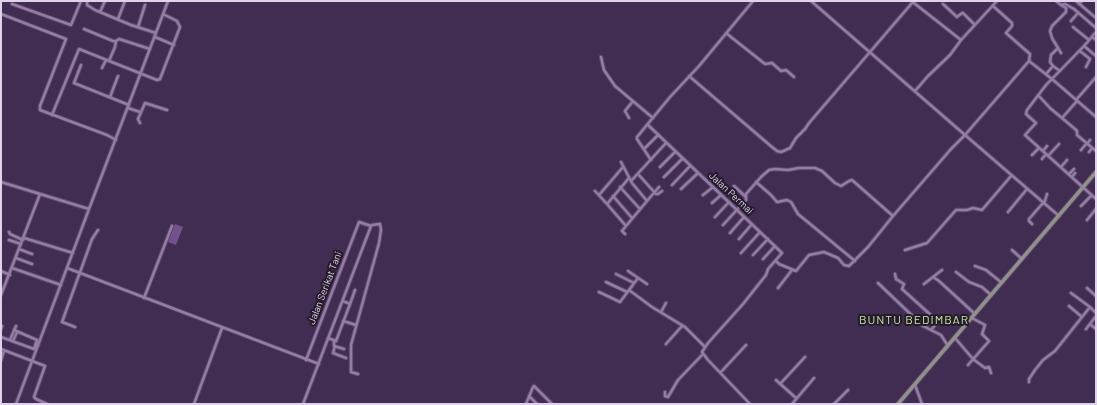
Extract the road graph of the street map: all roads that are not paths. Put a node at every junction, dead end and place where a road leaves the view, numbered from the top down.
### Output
1 (76, 1) edge
2 (87, 1) edge
3 (104, 1) edge
4 (125, 1) edge
5 (168, 1) edge
6 (753, 1) edge
7 (811, 1) edge
8 (997, 1) edge
9 (1056, 1) edge
10 (1076, 1) edge
11 (1082, 1) edge
12 (81, 2) edge
13 (12, 4) dead end
14 (146, 4) dead end
15 (943, 4) dead end
16 (1079, 4) junction
17 (1061, 5) junction
18 (993, 6) junction
19 (100, 12) junction
20 (1078, 13) junction
21 (1, 14) edge
22 (163, 14) junction
23 (1096, 18) edge
24 (118, 19) junction
25 (1071, 21) dead end
26 (975, 25) junction
27 (138, 27) junction
28 (1074, 27) dead end
29 (1096, 28) edge
30 (84, 29) dead end
31 (1096, 32) edge
32 (156, 33) junction
33 (726, 33) junction
34 (155, 37) junction
35 (1092, 37) junction
36 (961, 40) junction
37 (1089, 40) junction
38 (1096, 40) edge
39 (116, 41) junction
40 (174, 45) junction
41 (1084, 46) junction
42 (1058, 48) junction
43 (150, 49) junction
44 (1080, 51) junction
45 (870, 52) junction
46 (1061, 53) dead end
47 (1096, 56) edge
48 (601, 57) dead end
49 (108, 61) junction
50 (1029, 61) junction
51 (81, 65) dead end
52 (1053, 66) junction
53 (1086, 67) dead end
54 (102, 68) dead end
55 (1060, 71) junction
56 (141, 73) junction
57 (1046, 74) junction
58 (118, 76) dead end
59 (689, 76) junction
60 (794, 77) dead end
61 (1096, 77) edge
62 (1052, 79) junction
63 (915, 91) junction
64 (1038, 95) junction
65 (110, 97) junction
66 (1076, 100) junction
67 (633, 101) junction
68 (129, 105) junction
69 (128, 108) junction
70 (167, 110) dead end
71 (140, 112) junction
72 (52, 115) junction
73 (629, 118) dead end
74 (653, 118) junction
75 (1062, 118) junction
76 (1096, 118) edge
77 (140, 123) dead end
78 (648, 125) junction
79 (658, 135) junction
80 (965, 135) junction
81 (116, 140) junction
82 (1090, 140) dead end
83 (666, 143) junction
84 (1087, 143) junction
85 (1059, 144) dead end
86 (1048, 146) dead end
87 (1039, 148) junction
88 (1092, 148) junction
89 (644, 149) junction
90 (1081, 150) dead end
91 (1043, 151) junction
92 (1096, 151) edge
93 (675, 152) junction
94 (1089, 152) dead end
95 (1032, 155) dead end
96 (1047, 155) junction
97 (682, 159) junction
98 (1042, 159) dead end
99 (1068, 160) dead end
100 (649, 161) junction
101 (621, 162) dead end
102 (690, 166) junction
103 (623, 167) junction
104 (660, 167) dead end
105 (1061, 167) junction
106 (1074, 169) dead end
107 (698, 173) junction
108 (1075, 173) dead end
109 (638, 174) junction
110 (1096, 174) edge
111 (1011, 176) junction
112 (1071, 176) junction
113 (664, 177) dead end
114 (629, 178) junction
115 (1, 182) edge
116 (631, 182) junction
117 (756, 182) junction
118 (672, 184) dead end
119 (734, 186) dead end
120 (620, 187) junction
121 (659, 187) dead end
122 (713, 187) junction
123 (1083, 188) junction
124 (681, 189) dead end
125 (1027, 189) junction
126 (595, 191) dead end
127 (662, 191) dead end
128 (654, 193) junction
129 (40, 194) junction
130 (721, 194) junction
131 (1047, 194) dead end
132 (599, 195) junction
133 (703, 195) dead end
134 (1092, 195) junction
135 (613, 196) junction
136 (746, 197) junction
137 (1096, 199) edge
138 (647, 201) junction
139 (729, 202) junction
140 (712, 203) dead end
141 (1043, 203) junction
142 (606, 204) junction
143 (1081, 206) dead end
144 (89, 209) junction
145 (640, 209) junction
146 (737, 209) junction
147 (1096, 209) edge
148 (1008, 212) dead end
149 (893, 216) junction
150 (1059, 216) junction
151 (715, 217) dead end
152 (744, 217) junction
153 (632, 218) junction
154 (1087, 220) dead end
155 (752, 224) junction
156 (1032, 224) dead end
157 (723, 225) dead end
158 (172, 226) dead end
159 (371, 226) junction
160 (626, 226) junction
161 (98, 230) dead end
162 (9, 232) dead end
163 (760, 232) junction
164 (730, 233) dead end
165 (625, 234) dead end
166 (23, 239) junction
167 (739, 239) dead end
168 (768, 239) junction
169 (10, 240) dead end
170 (21, 244) junction
171 (775, 246) junction
172 (19, 249) junction
173 (905, 250) dead end
174 (1012, 250) dead end
175 (73, 253) junction
176 (741, 253) dead end
177 (32, 254) dead end
178 (752, 255) dead end
179 (16, 258) junction
180 (764, 259) dead end
181 (1022, 259) junction
182 (776, 261) junction
183 (855, 261) junction
184 (32, 264) dead end
185 (975, 266) dead end
186 (12, 268) junction
187 (67, 268) junction
188 (792, 270) junction
189 (942, 270) dead end
190 (1, 271) edge
191 (628, 271) dead end
192 (956, 272) dead end
193 (79, 273) junction
194 (616, 274) dead end
195 (895, 274) dead end
196 (10, 275) junction
197 (933, 277) junction
198 (638, 278) junction
199 (606, 282) dead end
200 (634, 283) junction
201 (878, 283) dead end
202 (1002, 283) junction
203 (647, 284) dead end
204 (924, 284) dead end
205 (61, 286) junction
206 (778, 288) dead end
207 (1087, 288) dead end
208 (355, 290) dead end
209 (628, 291) junction
210 (599, 292) dead end
211 (1071, 293) dead end
212 (1, 295) edge
213 (991, 295) junction
214 (1096, 296) edge
215 (144, 298) junction
216 (343, 301) junction
217 (666, 303) dead end
218 (350, 304) junction
219 (1070, 306) dead end
220 (1090, 308) junction
221 (661, 312) junction
222 (1096, 313) edge
223 (974, 316) junction
224 (1096, 316) edge
225 (1082, 317) junction
226 (343, 321) junction
227 (936, 324) dead end
228 (1090, 324) junction
229 (356, 325) junction
230 (16, 326) dead end
231 (682, 326) junction
232 (75, 327) dead end
233 (925, 327) junction
234 (222, 328) junction
235 (1086, 329) dead end
236 (1096, 329) edge
237 (931, 330) junction
238 (15, 331) junction
239 (1, 337) edge
240 (328, 338) junction
241 (955, 338) junction
242 (10, 340) junction
243 (13, 341) junction
244 (334, 341) junction
245 (666, 344) dead end
246 (746, 345) dead end
247 (335, 346) junction
248 (705, 347) junction
249 (948, 347) junction
250 (344, 349) dead end
251 (2, 350) edge
252 (703, 354) junction
253 (805, 357) dead end
254 (346, 358) dead end
255 (1, 360) edge
256 (306, 360) junction
257 (973, 360) junction
258 (32, 362) junction
259 (317, 364) junction
260 (968, 365) dead end
261 (721, 372) junction
262 (991, 373) dead end
263 (358, 374) dead end
264 (1026, 376) dead end
265 (1030, 376) junction
266 (814, 378) dead end
267 (776, 380) dead end
268 (1029, 382) dead end
269 (780, 384) junction
270 (914, 386) junction
271 (848, 390) dead end
272 (665, 392) dead end
273 (529, 396) junction
274 (796, 398) junction
275 (794, 403) edge
276 (16, 404) edge
277 (47, 404) edge
278 (194, 404) edge
279 (303, 404) edge
280 (526, 404) edge
281 (537, 404) edge
282 (552, 404) edge
283 (750, 404) edge
284 (834, 404) edge
285 (898, 404) edge
286 (922, 404) edge

1 - 12 street
2 - 19 street
3 - 19 street
4 - 24 street
5 - 22 street
6 - 33 street
7 - 45 street
8 - 18 street
9 - 17 street
10 - 16 street
11 - 16 street
12 - 13 street
14 - 27 street
15 - 26 street
16 - 23 street
17 - 20 street
17 - 42 street
18 - 26 street
18 - 50 street
19 - 24 street
20 - 25 street
20 - 29 street
21 - 72 street
22 - 32 street
22 - 40 street
24 - 27 street
26 - 36 street
27 - 32 street
28 - 37 street
30 - 39 street
31 - 35 street
32 - 34 street
33 - 59 street
33 - 60 street
34 - 40 street
34 - 43 street
35 - 37 street
35 - 38 street
36 - 45 street
36 - 63 street
37 - 41 street
39 - 43 street
39 - 49 street
40 - 56 street
41 - 44 street
41 - 47 street
42 - 46 street
42 - 52 street
43 - 56 street
44 - 53 street
44 - 55 street
45 - 59 street
45 - 63 street
48 - 67 street
49 - 54 street
49 - 56 street
49 - 72 street
50 - 57 street
50 - 80 street
51 - 65 street
52 - 55 street
52 - 57 street
55 - 62 street
56 - 68 street
57 - 62 street
58 - 65 street
59 - 74 street
61 - 66 street
62 - 64 street
62 - 66 street
63 - 80 street
64 - 75 street
64 - 87 street
65 - 68 street
66 - 75 street
66 - 76 street
67 - 73 street
67 - 74 street
68 - 69 street
69 - 71 street
69 - 81 street
70 - 71 street
71 - 77 street
72 - 81 street
74 - 78 street
75 - 84 street
78 - 79 street, Jalan Permai
78 - 89 street
79 - 83 street, Jalan Permai
79 - 89 street
80 - 111 street
80 - 149 street
81 - 144 street
82 - 84 street
83 - 93 street, Jalan Permai
83 - 100 street
84 - 88 street
84 - 90 street
85 - 96 street
86 - 91 street
87 - 91 street
87 - 95 street
88 - 92 street
88 - 94 street
89 - 100 street
91 - 96 street
93 - 97 street, Jalan Permai
93 - 104 street
96 - 98 street
96 - 105 street
97 - 102 street, Jalan Permai
97 - 113 street
99 - 105 street
100 - 109 street
101 - 103 street
102 - 107 street, Jalan Permai
102 - 118 street
103 - 114 street
103 - 132 street
105 - 112 street
106 - 112 street
107 - 122 street, Jalan Permai
107 - 124 street
108 - 112 street
109 - 116 street
109 - 128 street
110 - 123 street
111 - 125 street
111 - 173 street
112 - 123 street
114 - 116 street
114 - 120 street
115 - 129 street
116 - 138 street
117 - 136 street
117 - 149 street
117 - 183 street
119 - 136 street
120 - 135 street
120 - 145 street
121 - 128 street
122 - 130 street, Jalan Permai
122 - 133 street
123 - 134 street
123 - 150 street
125 - 141 street
125 - 148 street
126 - 132 street
127 - 128 street
128 - 138 street
129 - 144 street
129 - 166 street
130 - 139 street, Jalan Permai
130 - 140 street
131 - 141 street
132 - 142 street
134 - 137 street
134 - 143 street
135 - 142 street
135 - 153 street
136 - 146 street
138 - 145 street
139 - 146 street, Jalan Permai
139 - 151 street
141 - 150 street
141 - 156 street
142 - 160 street
144 - 175 street
145 - 153 street
146 - 152 street, Jalan Permai
146 - 157 street
147 - 154 street
149 - 183 street
150 - 181 street
152 - 155 street, Jalan Permai
152 - 164 street
153 - 160 street
155 - 163 street, Jalan Permai
155 - 167 street
158 - 215 street
159 - 216 street
159 - 229 street
159 - 256 street, Jalan Serikat Tani
160 - 165 street
161 - 193 street
162 - 166 street
163 - 168 street, Jalan Permai
163 - 176 street
166 - 170 street
166 - 175 street
168 - 171 street, Jalan Permai
168 - 178 street
169 - 170 street
170 - 172 street
171 - 180 street
171 - 182 street
172 - 177 street
172 - 179 street
174 - 181 street
175 - 187 street
179 - 184 street
179 - 186 street
181 - 202 street
182 - 188 street
182 - 248 street
183 - 188 street
185 - 202 street
186 - 196 street
186 - 205 street
187 - 193 street
187 - 205 street
188 - 206 street
189 - 197 street
190 - 196 street
191 - 198 street
192 - 213 street
193 - 215 street
193 - 232 street
194 - 200 street
195 - 233 street
196 - 212 street
197 - 204 street
197 - 223 street
198 - 200 street
198 - 203 street
199 - 209 street
200 - 209 street
201 - 233 street
202 - 213 street
205 - 258 street
207 - 214 street
208 - 218 street
209 - 210 street
209 - 221 street
211 - 220 street
213 - 223 street
215 - 234 street
216 - 218 street
216 - 240 street
217 - 221 street
218 - 226 street
219 - 225 street
220 - 222 street
220 - 225 street
221 - 231 street
223 - 241 street
223 - 257 street
224 - 228 street
225 - 265 street
226 - 229 street
226 - 244 street
227 - 237 street
228 - 235 street
228 - 236 street
229 - 263 street
230 - 238 street
231 - 245 street
231 - 248 street
233 - 237 street
234 - 256 street
234 - 278 street
237 - 249 street
238 - 242 street
238 - 243 street
238 - 243 street
239 - 242 street
240 - 244 street
240 - 259 street
241 - 249 street
241 - 257 street
242 - 243 street
244 - 247 street
246 - 261 street
247 - 250 street
247 - 254 street
248 - 252 street
249 - 270 street
251 - 255 street
251 - 258 street
252 - 261 street
252 - 272 street
253 - 269 street
256 - 259 street
257 - 260 street
257 - 262 street
258 - 276 street
258 - 277 street
259 - 279 street
261 - 283 street
264 - 265 street
265 - 268 street
266 - 274 street
267 - 269 street
269 - 274 street
270 - 285 street
270 - 286 street
271 - 284 street
273 - 280 street
273 - 281 street
273 - 282 street
274 - 275 street

